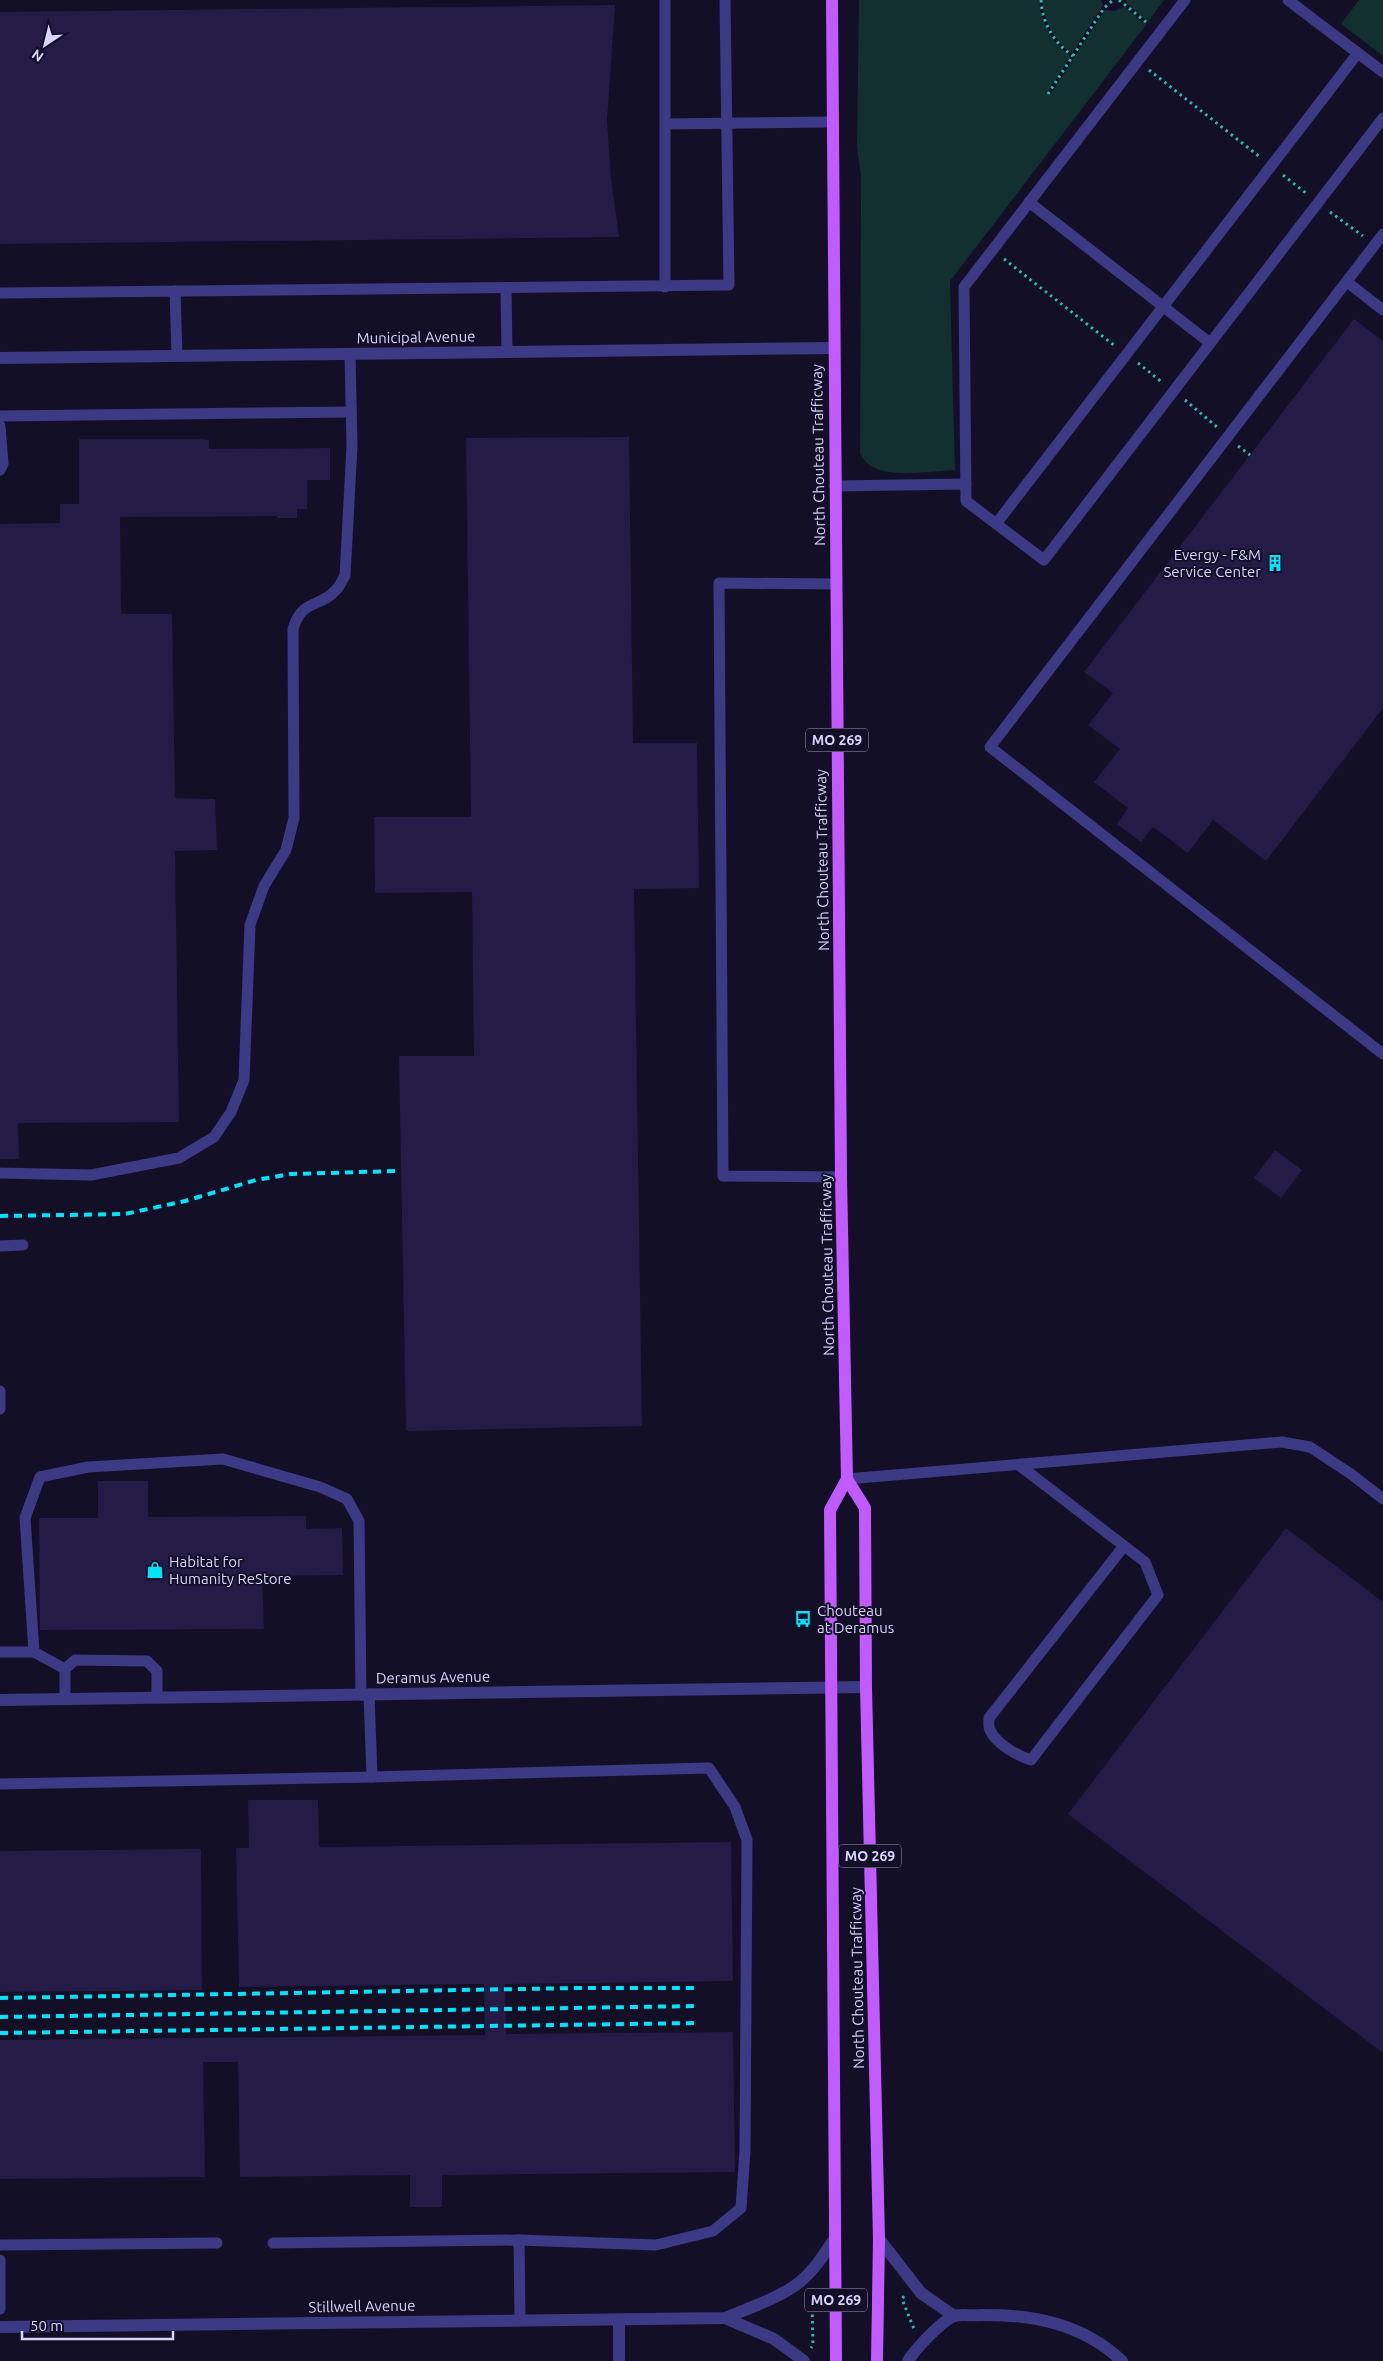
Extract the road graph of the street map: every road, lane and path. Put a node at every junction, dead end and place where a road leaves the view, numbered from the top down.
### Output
1 (665, 0) edge
2 (725, 0) edge
3 (832, 0) edge
4 (1041, 0) edge
5 (1113, 0) edge
6 (1119, 0) edge
7 (1185, 0) edge
8 (1288, 0) edge
9 (1147, 23) dead end
10 (1358, 53) junction
11 (1073, 56) junction
12 (1383, 72) edge
13 (1048, 94) dead end
14 (1383, 118) edge
15 (832, 122) junction
16 (728, 123) junction
17 (666, 124) junction
18 (1029, 202) junction
19 (1383, 234) edge
20 (1346, 282) junction
21 (665, 287) junction
22 (506, 288) junction
23 (175, 291) junction
24 (0, 293) edge
25 (1163, 306) junction
26 (1383, 310) edge
27 (1210, 343) junction
28 (833, 348) junction
29 (507, 352) junction
30 (350, 354) junction
31 (177, 356) junction
32 (0, 358) edge
33 (351, 412) junction
34 (0, 416) edge
35 (0, 426) edge
36 (0, 470) edge
37 (966, 484) junction
38 (835, 486) junction
39 (996, 524) junction
40 (836, 584) junction
41 (1383, 1054) edge
42 (0, 1173) edge
43 (841, 1177) junction
44 (23, 1245) dead end
45 (0, 1246) edge
46 (0, 1391) edge
47 (0, 1409) edge
48 (1019, 1466) junction
49 (847, 1479) junction
50 (1383, 1499) edge
51 (1124, 1546) junction
52 (0, 1652) edge
53 (34, 1652) junction
54 (65, 1669) junction
55 (832, 1688) junction
56 (866, 1688) junction
57 (365, 1695) junction
58 (157, 1698) junction
59 (65, 1699) junction
60 (0, 1700) edge
61 (372, 1777) junction
62 (0, 1784) edge
63 (835, 2238) junction
64 (879, 2238) junction
65 (519, 2240) junction
66 (217, 2243) dead end
67 (273, 2243) dead end
68 (0, 2246) edge
69 (0, 2260) edge
70 (801, 2281) junction
71 (913, 2284) junction
72 (0, 2309) edge
73 (954, 2316) junction
74 (725, 2318) junction
75 (520, 2320) junction
76 (619, 2320) junction
77 (0, 2327) edge
78 (920, 2345) junction
79 (803, 2360) edge
80 (620, 2361) edge
81 (836, 2361) edge
82 (878, 2361) edge
83 (908, 2361) edge
84 (1122, 2361) edge

1 - 17 lane
2 - 16 lane
3 - 15 main road, North Chouteau Trafficway / MO 269
4 - 11 path
5 - 11 path
6 - 9 path
7 - 18 lane
8 - 10 lane
10 - 12 lane
10 - 25 lane
11 - 13 path
14 - 27 lane
15 - 16 lane
15 - 28 main road, North Chouteau Trafficway / MO 269
16 - 17 lane
16 - 21 lane
17 - 21 lane
18 - 25 lane
18 - 37 lane
19 - 20 lane
20 - 26 lane
20 - 41 lane
21 - 22 lane
22 - 23 lane
22 - 29 lane
23 - 24 lane
23 - 31 lane
25 - 27 lane
25 - 39 lane
27 - 39 lane
28 - 29 street, Municipal Avenue
28 - 38 main road, North Chouteau Trafficway / MO 269
29 - 30 street, Municipal Avenue
30 - 31 street, Municipal Avenue
30 - 33 lane
31 - 32 street, Municipal Avenue
33 - 34 lane
33 - 42 lane
35 - 36 lane
37 - 38 lane
37 - 39 lane
38 - 40 main road, North Chouteau Trafficway / MO 269
40 - 43 main road, North Chouteau Trafficway / MO 269
40 - 43 lane
43 - 49 main road, North Chouteau Trafficway / MO 269
44 - 45 lane
46 - 47 lane
48 - 49 lane
48 - 50 lane
48 - 51 lane
49 - 55 main road, North Chouteau Trafficway / MO 269
49 - 56 main road, North Chouteau Trafficway / MO 269
51 - 51 lane
52 - 53 lane
53 - 54 lane
53 - 57 lane
54 - 58 lane
54 - 59 lane
55 - 56 street, Deramus Avenue
55 - 57 street, Deramus Avenue
55 - 63 main road, North Chouteau Trafficway / MO 269
56 - 64 main road, North Chouteau Trafficway / MO 269
57 - 58 street, Deramus Avenue
57 - 61 lane
58 - 59 street, Deramus Avenue
59 - 60 street, Deramus Avenue
61 - 62 lane
61 - 65 lane
63 - 70 street, Stillwell Avenue
63 - 81 main road, North Chouteau Trafficway / MO 269
64 - 71 street
64 - 82 main road, North Chouteau Trafficway / MO 269
65 - 67 lane
65 - 75 lane
66 - 68 lane
69 - 72 lane
70 - 74 street, Stillwell Avenue
70 - 79 path
71 - 73 street
71 - 78 path
73 - 78 street
73 - 84 street
74 - 76 street, Stillwell Avenue
74 - 79 street, Stillwell Avenue
75 - 76 street, Stillwell Avenue
75 - 77 street, Stillwell Avenue
76 - 80 street
78 - 83 street

